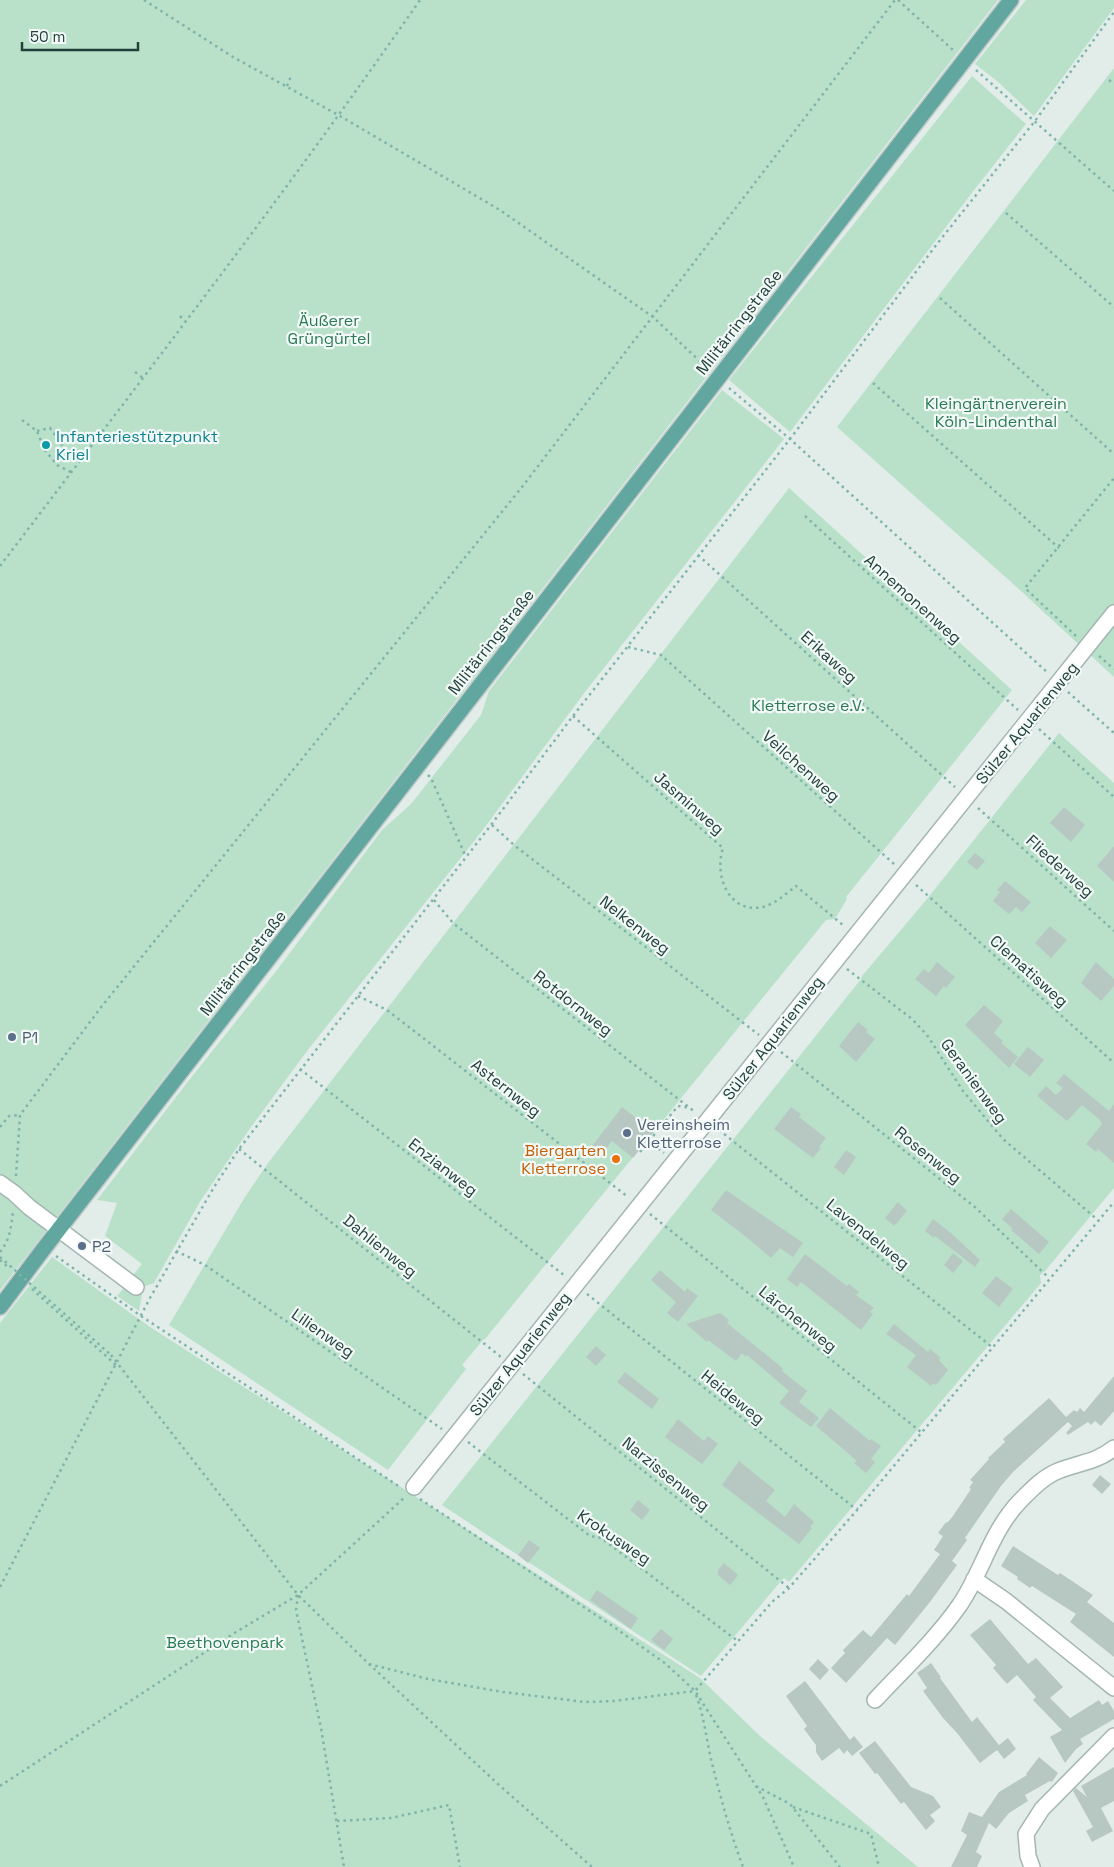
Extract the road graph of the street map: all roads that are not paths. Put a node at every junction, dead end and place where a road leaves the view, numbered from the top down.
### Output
1 (1011, 0) edge
2 (1114, 613) edge
3 (0, 1183) edge
4 (60, 1228) junction
5 (136, 1287) dead end
6 (0, 1307) edge
7 (1114, 1448) edge
8 (412, 1490) road end
9 (974, 1579) junction
10 (1114, 1688) edge
11 (875, 1700) dead end
12 (1114, 1736) edge
13 (1032, 1867) edge

1 - 4 main road, Militärringstraße
2 - 8 street, Sülzer Aquarienweg
3 - 4 street
4 - 5 street
4 - 6 main road, Militärringstraße
7 - 9 street
9 - 10 street
9 - 11 street
12 - 13 street

